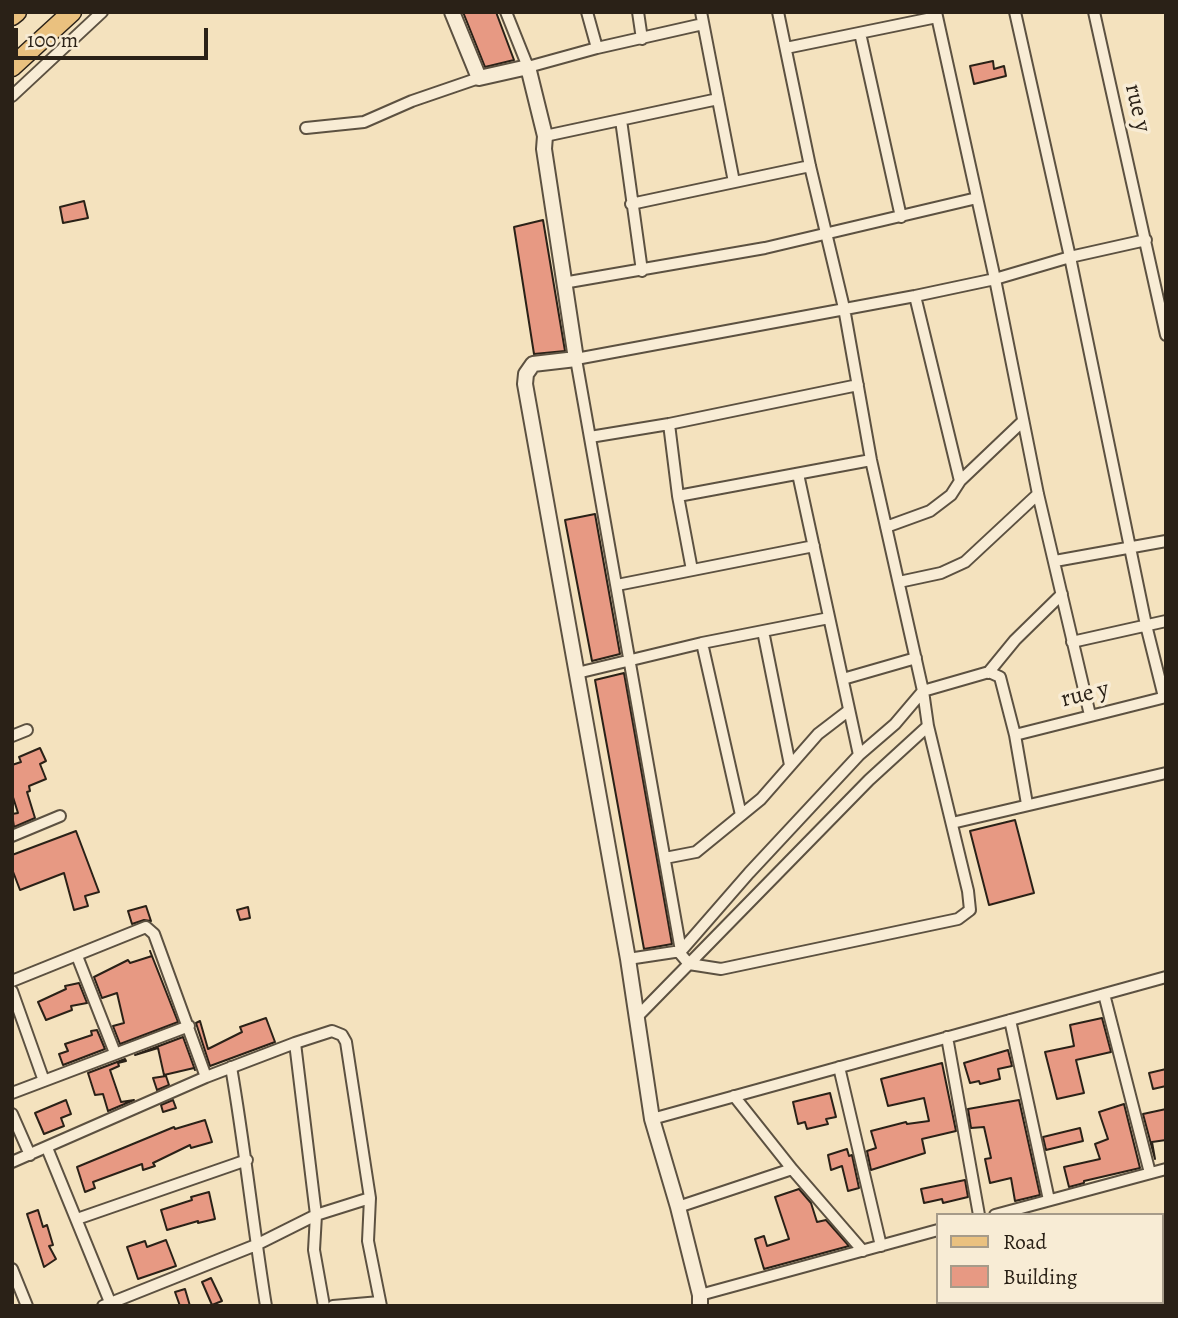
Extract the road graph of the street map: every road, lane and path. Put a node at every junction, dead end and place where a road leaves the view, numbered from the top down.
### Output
1 (17, 12) edge
2 (452, 12) edge
3 (506, 12) edge
4 (587, 12) edge
5 (638, 12) edge
6 (778, 12) edge
7 (1015, 12) edge
8 (1094, 12) edge
9 (100, 13) edge
10 (71, 14) edge
11 (937, 14) edge
12 (12, 16) edge
13 (702, 18) edge
14 (90, 24) junction
15 (860, 33) junction
16 (642, 39) junction
17 (597, 48) junction
18 (786, 48) junction
19 (12, 67) edge
20 (528, 67) junction
21 (479, 78) junction
22 (12, 96) edge
23 (718, 99) junction
24 (621, 120) junction
25 (306, 128) dead end
26 (545, 136) junction
27 (810, 166) junction
28 (734, 182) junction
29 (977, 198) junction
30 (631, 204) junction
31 (901, 217) junction
32 (825, 233) junction
33 (1146, 240) junction
34 (1070, 257) junction
35 (642, 271) junction
36 (995, 279) junction
37 (563, 283) junction
38 (915, 296) junction
39 (844, 308) junction
40 (1166, 335) edge
41 (576, 359) junction
42 (858, 386) junction
43 (1022, 422) junction
44 (669, 424) junction
45 (590, 437) junction
46 (871, 460) junction
47 (798, 474) junction
48 (960, 481) junction
49 (1038, 495) junction
50 (678, 496) junction
51 (886, 527) junction
52 (1166, 541) edge
53 (814, 546) junction
54 (1130, 547) junction
55 (1055, 561) junction
56 (692, 570) junction
57 (899, 582) junction
58 (617, 585) junction
59 (1062, 594) junction
60 (829, 618) junction
61 (1166, 621) edge
62 (1146, 625) junction
63 (763, 631) junction
64 (1072, 642) junction
65 (702, 643) junction
66 (916, 658) junction
67 (629, 660) junction
68 (577, 673) junction
69 (988, 673) junction
70 (842, 679) junction
71 (923, 691) junction
72 (1165, 697) edge
73 (848, 710) junction
74 (1090, 715) junction
75 (928, 726) junction
76 (27, 730) dead end
77 (1015, 735) junction
78 (12, 736) edge
79 (859, 755) junction
80 (790, 765) junction
81 (1166, 773) edge
82 (1027, 804) junction
83 (741, 815) junction
84 (60, 816) dead end
85 (952, 823) junction
86 (12, 836) edge
87 (665, 858) junction
88 (679, 951) junction
89 (77, 956) junction
90 (628, 959) junction
91 (688, 964) junction
92 (1166, 977) edge
93 (12, 981) edge
94 (12, 991) edge
95 (1104, 994) junction
96 (637, 1017) junction
97 (1010, 1020) junction
98 (189, 1026) junction
99 (947, 1037) junction
100 (295, 1043) junction
101 (115, 1053) junction
102 (839, 1067) junction
103 (231, 1068) junction
104 (206, 1077) junction
105 (44, 1081) junction
106 (12, 1093) edge
107 (734, 1096) junction
108 (12, 1114) edge
109 (652, 1119) junction
110 (47, 1148) junction
111 (30, 1155) junction
112 (247, 1160) junction
113 (12, 1162) edge
114 (792, 1169) junction
115 (1166, 1169) edge
116 (1150, 1173) junction
117 (370, 1198) junction
118 (1049, 1200) junction
119 (678, 1207) junction
120 (979, 1213) edge
121 (1002, 1213) edge
122 (316, 1215) junction
123 (77, 1219) junction
124 (936, 1231) edge
125 (256, 1245) junction
126 (881, 1246) junction
127 (863, 1251) junction
128 (12, 1269) edge
129 (700, 1300) edge
130 (107, 1304) edge
131 (381, 1304) edge
132 (27, 1306) edge
133 (266, 1306) edge
134 (324, 1306) edge
135 (332, 1306) edge

1 - 12 main road
2 - 21 street
3 - 20 street
4 - 17 street
5 - 16 street
6 - 18 street
7 - 34 street
8 - 33 street, rue y
9 - 14 street
10 - 14 street
10 - 19 main road
11 - 15 street
11 - 29 street
13 - 16 street
13 - 23 street
14 - 22 street
15 - 18 street
15 - 31 street
16 - 17 street
17 - 20 street
18 - 27 street
20 - 21 street
20 - 26 street
21 - 25 street
23 - 24 street
23 - 28 street
24 - 26 street
24 - 30 street
26 - 37 street
27 - 28 street
27 - 32 street
28 - 30 street
29 - 31 street
29 - 36 street
30 - 35 street
31 - 32 street
32 - 35 street
32 - 39 street
33 - 34 street
33 - 40 street, rue y
34 - 36 street
34 - 54 street
35 - 37 street
36 - 38 street
36 - 43 street
37 - 41 street
38 - 39 street
38 - 48 street
39 - 41 street
39 - 42 street
41 - 45 street
41 - 68 street
42 - 44 street
42 - 46 street
43 - 48 street
43 - 49 street
44 - 45 street
44 - 50 street
45 - 58 street
46 - 47 street
46 - 51 street
47 - 50 street
47 - 53 street
48 - 51 street
49 - 55 street
49 - 57 street
50 - 56 street
51 - 57 street
52 - 54 street
53 - 56 street
53 - 60 street
54 - 55 street
54 - 62 street
55 - 59 street
56 - 58 street
57 - 66 street
58 - 67 street
59 - 64 street
59 - 69 street
60 - 63 street
60 - 70 street
61 - 62 street
62 - 64 street
62 - 72 street
63 - 65 street
63 - 80 street
64 - 74 street
65 - 67 street
65 - 83 street
66 - 70 street
66 - 71 street
67 - 68 street
67 - 87 street
68 - 90 street
69 - 71 street
69 - 77 street
70 - 73 street
71 - 75 street
71 - 79 street
72 - 74 street, rue y
73 - 79 street
73 - 80 street
74 - 77 street, rue y
75 - 85 street
75 - 91 street
76 - 78 street
77 - 82 street
79 - 88 street
80 - 83 street
81 - 82 street
82 - 85 street
83 - 87 street
84 - 86 street
85 - 91 street
87 - 88 street
88 - 90 street
88 - 91 street
89 - 93 street
89 - 98 street
89 - 101 street
90 - 96 street
91 - 96 street
92 - 95 street
94 - 105 street
95 - 97 street
95 - 116 street
96 - 109 street
97 - 99 street
97 - 118 street
98 - 101 street
98 - 104 street
99 - 102 street
99 - 120 street
100 - 103 street
100 - 117 street
100 - 122 street
101 - 105 street
102 - 107 street
102 - 126 street
103 - 104 street
103 - 112 street
104 - 110 street
105 - 106 street
107 - 109 street
107 - 114 street
108 - 111 street
109 - 119 street
110 - 111 street
110 - 123 street
111 - 113 street
112 - 123 street
112 - 125 street
114 - 119 street
114 - 127 street
115 - 116 street
116 - 118 street
117 - 122 street
117 - 131 street
118 - 121 street
119 - 129 street
122 - 125 street
122 - 134 street
123 - 130 street
124 - 126 street
125 - 130 street
125 - 133 street
126 - 127 street
127 - 129 street
128 - 132 street
131 - 135 street

